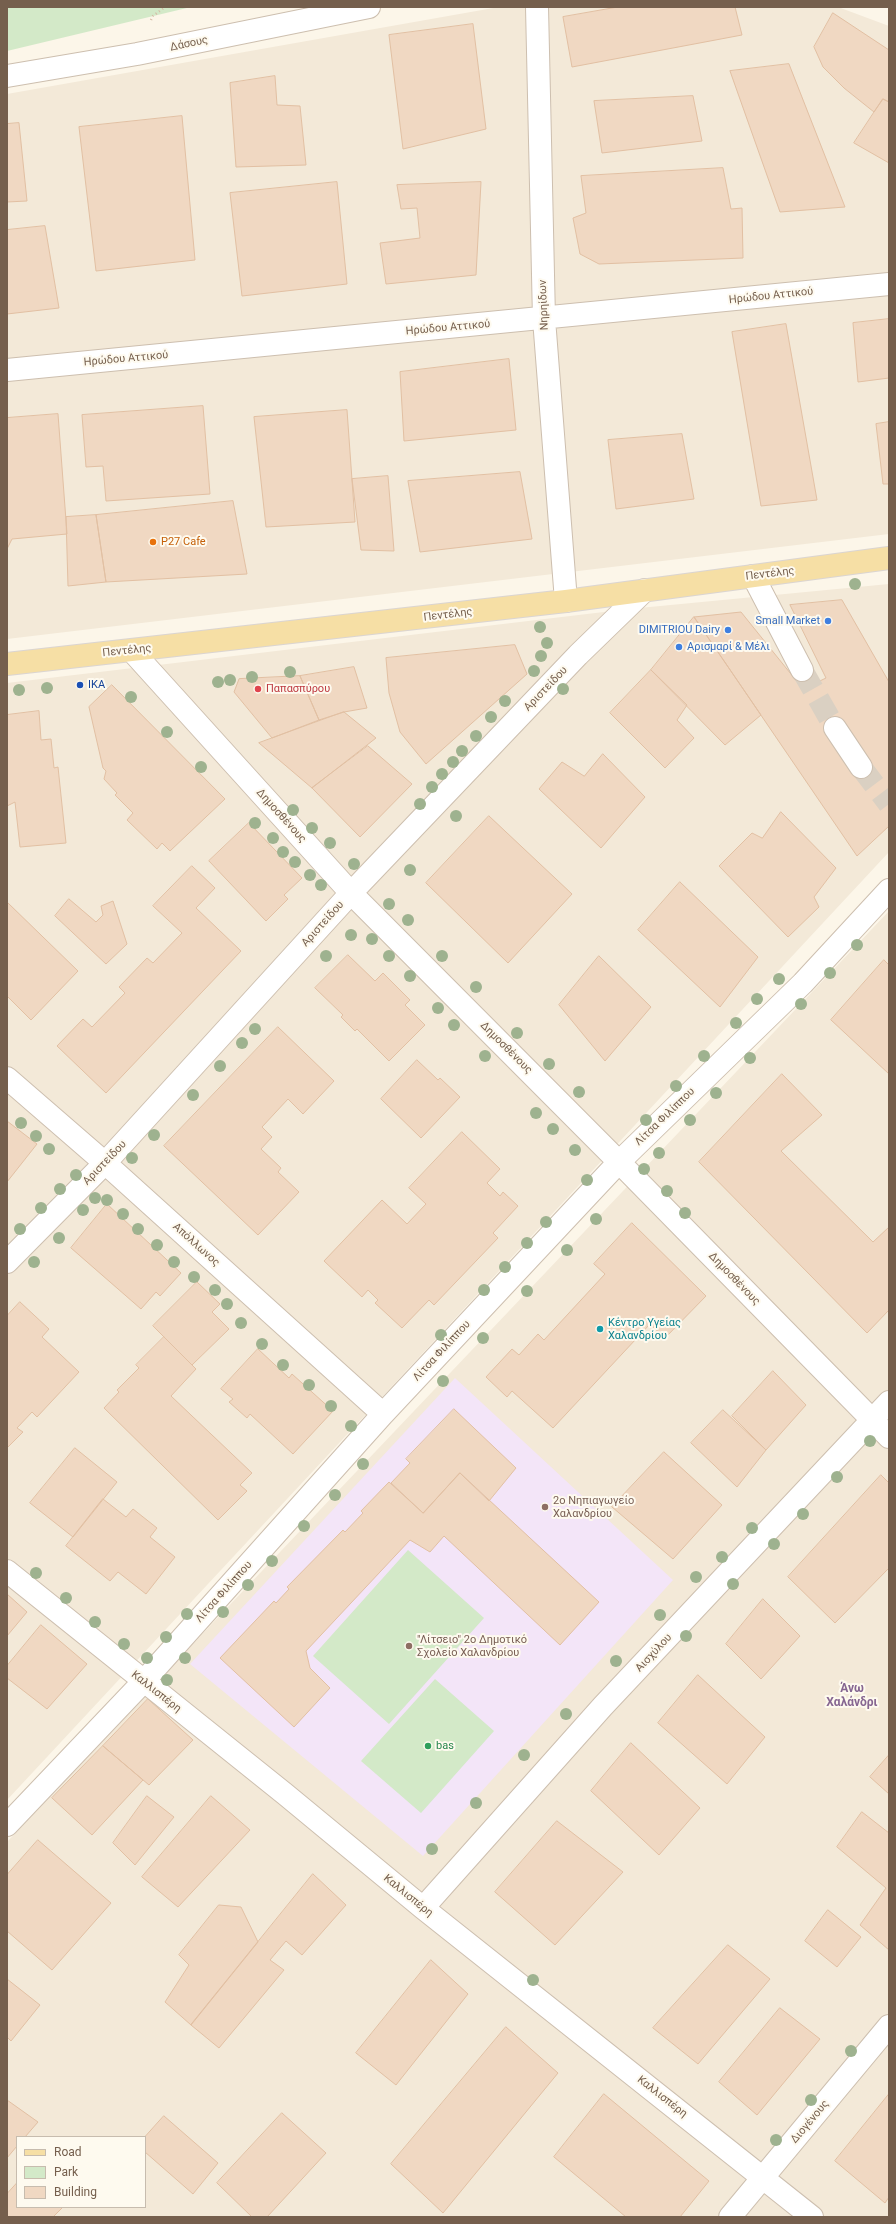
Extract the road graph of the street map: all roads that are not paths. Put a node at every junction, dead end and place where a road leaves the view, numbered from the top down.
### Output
1 (369, 7) edge
2 (537, 7) edge
3 (7, 76) edge
4 (889, 284) edge
5 (544, 319) junction
6 (7, 370) edge
7 (889, 558) edge
8 (753, 576) junction
9 (645, 590) junction
10 (566, 601) junction
11 (132, 651) junction
12 (7, 664) edge
13 (802, 670) tunnel mouth
14 (835, 728) tunnel mouth
15 (861, 767) tunnel mouth
16 (889, 890) edge
17 (351, 893) junction
18 (7, 1078) edge
19 (619, 1162) junction
20 (105, 1163) junction
21 (7, 1262) edge
22 (889, 1402) edge
23 (383, 1414) junction
24 (872, 1420) junction
25 (889, 1437) edge
26 (7, 1571) edge
27 (143, 1682) junction
28 (7, 1825) edge
29 (423, 1908) junction
30 (889, 2026) edge
31 (763, 2178) junction
32 (730, 2217) edge
33 (812, 2217) edge

1 - 3 street, Δάσους
2 - 5 street, Νηρηίδων
4 - 5 street, Ηρώδου Αττικού
5 - 6 street, Ηρώδου Αττικού
5 - 10 street, Νηρηίδων
7 - 8 main road, Πεντέλης
8 - 9 main road, Πεντέλης
8 - 13 street
9 - 10 main road, Πεντέλης
9 - 17 street, Αριστείδου
10 - 11 main road, Πεντέλης
11 - 12 main road, Πεντέλης
11 - 17 street, Δημοσθένους
14 - 15 street
16 - 19 street, Λίτσα Φιλίππου
17 - 19 street, Δημοσθένους
17 - 20 street, Αριστείδου
18 - 20 street, Απόλλωνος
19 - 23 street, Λίτσα Φιλίππου
19 - 24 street, Δημοσθένους
20 - 21 street, Αριστείδου
20 - 23 street, Απόλλωνος
22 - 24 street, Αισχύλου
23 - 27 street, Λίτσα Φιλίππου
24 - 25 street, Δημοσθένους
24 - 29 street, Αισχύλου
26 - 27 street, Καλλισπέρη
27 - 28 street, Λίτσα Φιλίππου
27 - 29 street, Καλλισπέρη
29 - 31 street, Καλλισπέρη
30 - 31 street, Διογένους
31 - 32 street, Διογένους
31 - 33 street, Καλλισπέρη

